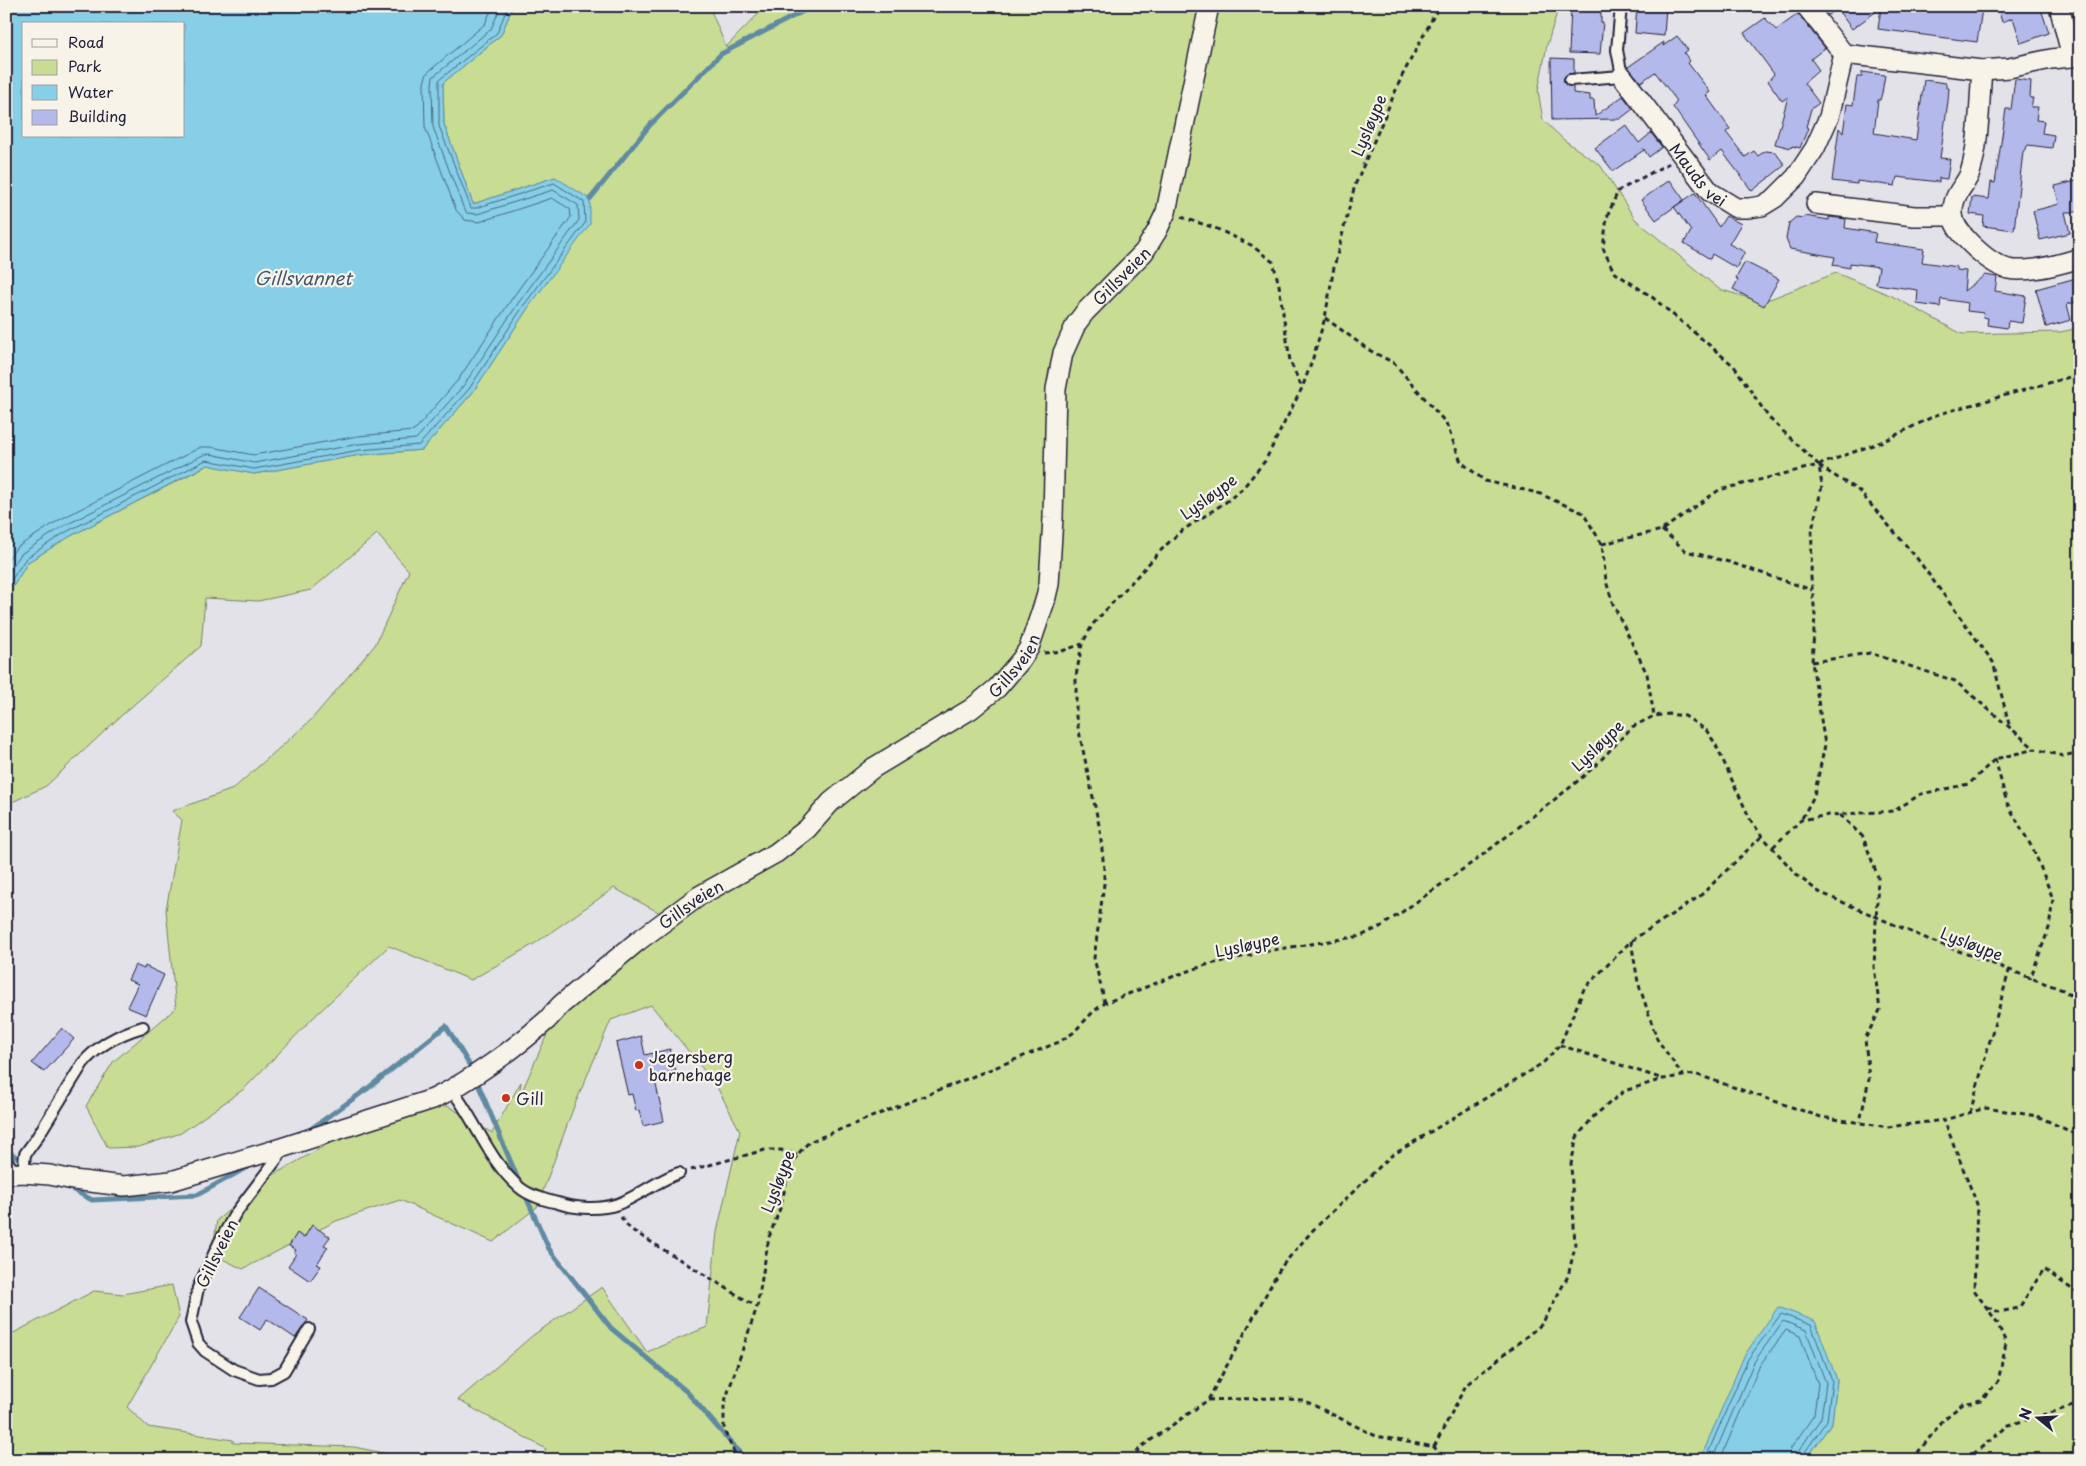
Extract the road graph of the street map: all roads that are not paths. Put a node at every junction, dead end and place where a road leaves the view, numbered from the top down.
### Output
1 (1209, 6) edge
2 (1620, 6) edge
3 (1806, 6) edge
4 (2059, 6) edge
5 (1844, 54) junction
6 (2076, 56) edge
7 (1982, 70) junction
8 (1622, 76) junction
9 (1570, 80) dead end
10 (1816, 204) dead end
11 (1952, 216) junction
12 (2080, 258) edge
13 (143, 1028) dead end
14 (452, 1090) junction
15 (281, 1148) junction
16 (12, 1170) edge
17 (679, 1173) road end
18 (309, 1329) dead end

1 - 14 street, Gillsveien
2 - 8 lane, Mauds vei
3 - 5 street
4 - 6 street
5 - 7 street
5 - 8 street, Mauds vei
6 - 7 street
7 - 11 street
8 - 9 lane
10 - 11 street
11 - 12 street
13 - 16 lane, Gillsveien
14 - 15 street, Gillsveien
14 - 17 lane
15 - 16 street, Gillsveien
15 - 18 lane, Gillsveien

